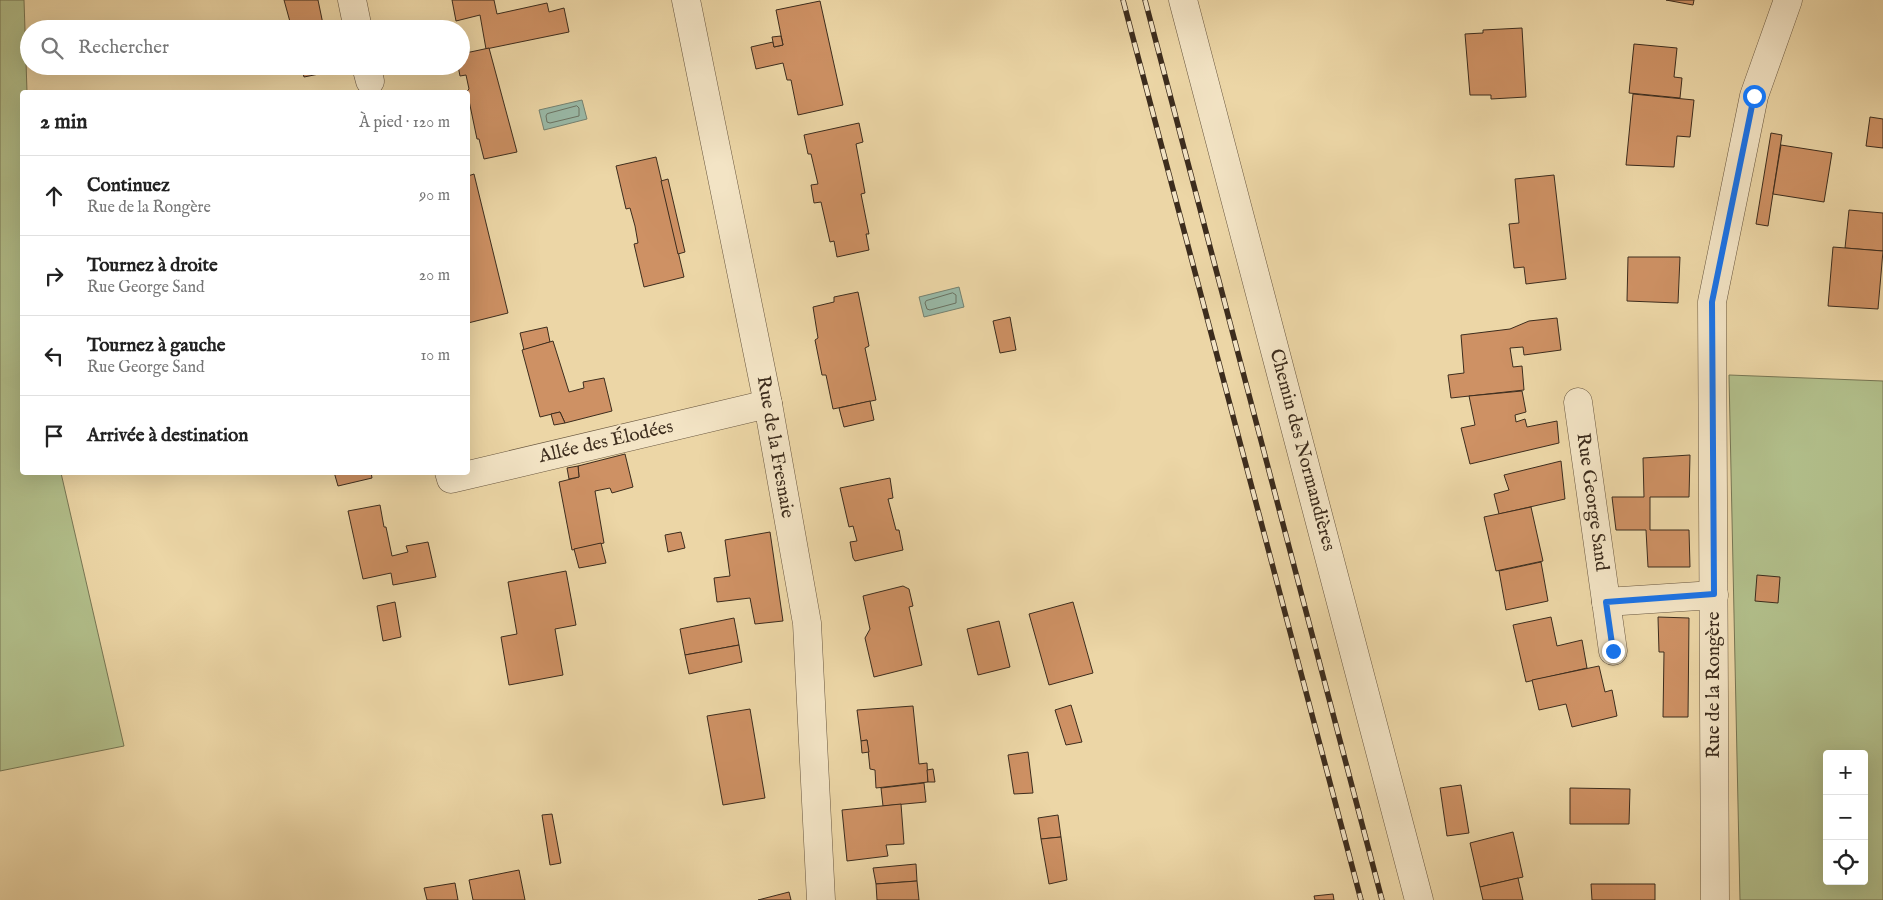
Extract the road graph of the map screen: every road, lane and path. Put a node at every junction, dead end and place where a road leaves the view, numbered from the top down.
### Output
1 (352, 0) edge
2 (686, 0) edge
3 (1183, 0) edge
4 (1788, 0) edge
5 (356, 20) edge
6 (1578, 402) dead end
7 (768, 404) junction
8 (470, 474) edge
9 (449, 475) edge
10 (467, 475) edge
11 (1714, 594) junction
12 (1606, 602) junction
13 (1613, 651) dead end
14 (821, 900) edge
15 (1419, 900) edge
16 (1715, 900) edge

1 - 5 street
2 - 7 street, Rue de la Fresnaie
3 - 15 street, Chemin des Normandières
4 - 11 street, Rue de la Rongère
6 - 12 street, Rue George Sand
7 - 8 street, Allée des Élodées
7 - 14 street, Rue de la Fresnaie
9 - 10 street, Allée des Élodées
11 - 12 street
11 - 16 street, Rue de la Rongère
12 - 13 street, Rue George Sand

